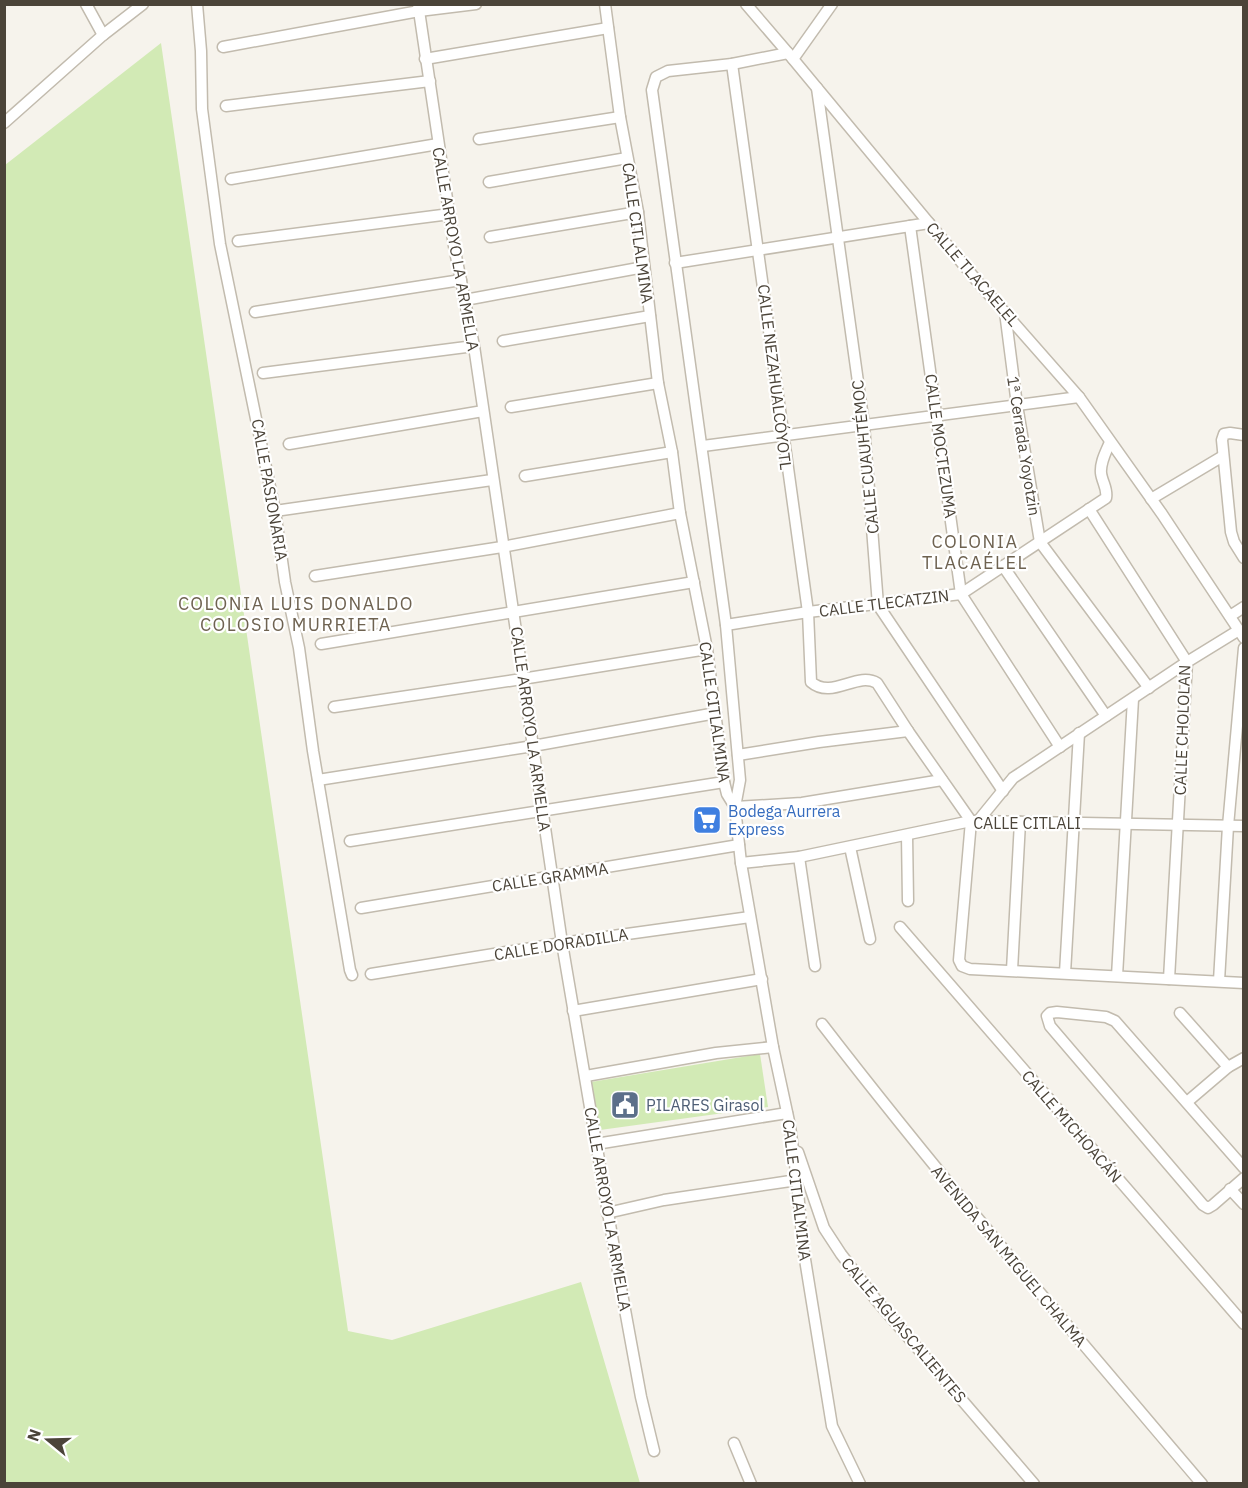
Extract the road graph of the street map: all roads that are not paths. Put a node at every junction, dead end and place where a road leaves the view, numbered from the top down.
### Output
1 (86, 4) edge
2 (143, 4) edge
3 (197, 4) edge
4 (476, 4) edge
5 (746, 4) edge
6 (832, 4) edge
7 (608, 5) edge
8 (418, 8) edge
9 (608, 28) junction
10 (103, 35) junction
11 (223, 47) dead end
12 (791, 56) junction
13 (425, 58) junction
14 (732, 64) junction
15 (430, 81) junction
16 (817, 88) junction
17 (226, 106) dead end
18 (620, 117) junction
19 (4, 123) edge
20 (478, 139) dead end
21 (438, 144) junction
22 (627, 158) junction
23 (231, 179) dead end
24 (489, 182) dead end
25 (638, 212) junction
26 (450, 214) junction
27 (929, 223) junction
28 (910, 226) junction
29 (490, 237) dead end
30 (837, 237) junction
31 (238, 241) dead end
32 (759, 249) junction
33 (675, 262) junction
34 (644, 267) junction
35 (460, 280) junction
36 (465, 300) junction
37 (255, 312) dead end
38 (1005, 312) junction
39 (650, 316) junction
40 (503, 341) dead end
41 (474, 346) junction
42 (263, 373) dead end
43 (658, 383) junction
44 (1079, 397) junction
45 (1017, 405) junction
46 (511, 407) dead end
47 (483, 411) junction
48 (936, 416) junction
49 (864, 425) junction
50 (1244, 435) edge
51 (782, 436) junction
52 (1110, 442) junction
53 (289, 444) dead end
54 (703, 446) junction
55 (672, 452) junction
56 (1223, 456) junction
57 (525, 476) dead end
58 (492, 480) junction
59 (1151, 499) junction
60 (1089, 509) junction
61 (275, 511) junction
62 (680, 513) junction
63 (1040, 542) junction
64 (502, 547) junction
65 (1244, 558) edge
66 (1003, 566) junction
67 (315, 576) dead end
68 (694, 582) junction
69 (961, 594) junction
70 (878, 604) junction
71 (1244, 607) edge
72 (808, 612) junction
73 (514, 613) junction
74 (1230, 616) junction
75 (726, 625) junction
76 (1241, 634) edge
77 (321, 644) dead end
78 (1244, 648) edge
79 (707, 649) junction
80 (1187, 662) junction
81 (522, 679) junction
82 (1149, 688) junction
83 (1133, 699) junction
84 (334, 707) dead end
85 (716, 712) junction
86 (1106, 716) junction
87 (908, 731) junction
88 (1079, 733) junction
89 (533, 746) junction
90 (1060, 747) junction
91 (738, 755) junction
92 (318, 780) junction
93 (942, 780) junction
94 (724, 782) junction
95 (1003, 791) junction
96 (735, 807) junction
97 (543, 810) junction
98 (975, 821) junction
99 (1020, 822) junction
100 (1074, 823) junction
101 (1126, 824) junction
102 (1178, 825) junction
103 (1228, 826) junction
104 (1244, 826) edge
105 (907, 835) junction
106 (350, 841) dead end
107 (739, 845) junction
108 (850, 847) junction
109 (799, 857) junction
110 (741, 863) junction
111 (552, 876) junction
112 (908, 901) dead end
113 (361, 908) dead end
114 (750, 917) junction
115 (900, 927) dead end
116 (870, 939) dead end
117 (562, 943) junction
118 (815, 966) dead end
119 (1012, 970) junction
120 (1065, 973) junction
121 (371, 974) dead end
122 (352, 975) dead end
123 (1117, 976) junction
124 (762, 979) junction
125 (1169, 979) junction
126 (1220, 981) junction
127 (1244, 983) edge
128 (573, 1011) junction
129 (1180, 1013) dead end
130 (822, 1024) dead end
131 (773, 1047) junction
132 (1244, 1058) edge
133 (1228, 1067) junction
134 (586, 1076) junction
135 (1187, 1102) junction
136 (787, 1113) junction
137 (790, 1126) junction
138 (596, 1144) junction
139 (1244, 1168) edge
140 (1244, 1178) edge
141 (798, 1180) junction
142 (1230, 1189) junction
143 (1244, 1204) edge
144 (607, 1213) junction
145 (1244, 1324) edge
146 (734, 1443) dead end
147 (654, 1451) dead end
148 (751, 1484) edge
149 (860, 1484) edge
150 (1034, 1484) edge
151 (1202, 1484) edge

1 - 10 street
2 - 10 street
3 - 61 street, CALLE PASIONARIA
4 - 8 street
5 - 12 street, CALLE TLACAELEL
6 - 12 street
7 - 9 street, CALLE CITLALMINA
8 - 11 street
8 - 13 street, CALLE ARROYO LA ARMELLA
9 - 13 street
9 - 18 street, CALLE CITLALMINA
10 - 19 street
12 - 14 street
12 - 16 street, CALLE TLACAELEL
13 - 15 street, CALLE ARROYO LA ARMELLA
14 - 32 street, CALLE NEZAHUALCÓYOTL
14 - 33 street
15 - 17 street
15 - 21 street, CALLE ARROYO LA ARMELLA
16 - 27 street, CALLE TLACAELEL
16 - 30 street, CALLE CUAUHTÉMOC
18 - 20 street
18 - 22 street, CALLE CITLALMINA
21 - 23 street
21 - 26 street, CALLE ARROYO LA ARMELLA
22 - 24 street
22 - 25 street, CALLE CITLALMINA
25 - 29 street
25 - 34 street, CALLE CITLALMINA
26 - 31 street
26 - 35 street, CALLE ARROYO LA ARMELLA
27 - 28 street
27 - 38 street, CALLE TLACAELEL
28 - 30 street
28 - 48 street, CALLE MOCTEZUMA
30 - 32 street
30 - 49 street, CALLE CUAUHTÉMOC
32 - 33 street
32 - 51 street, CALLE NEZAHUALCÓYOTL
33 - 54 street
34 - 36 street
34 - 39 street, CALLE CITLALMINA
35 - 36 street, CALLE ARROYO LA ARMELLA
35 - 37 street
36 - 41 street, CALLE ARROYO LA ARMELLA
38 - 44 street, CALLE TLACAELEL
38 - 45 street, 1ª Cerrada Yoyotzin
39 - 40 street
39 - 43 street, CALLE CITLALMINA
41 - 42 street
41 - 47 street, CALLE ARROYO LA ARMELLA
43 - 46 street
43 - 55 street, CALLE CITLALMINA
44 - 45 street
44 - 52 street, CALLE TLACAELEL
45 - 48 street
45 - 63 street, 1ª Cerrada Yoyotzin
47 - 53 street
47 - 58 street, CALLE ARROYO LA ARMELLA
48 - 49 street
48 - 69 street, CALLE MOCTEZUMA
49 - 51 street
49 - 70 street, CALLE CUAUHTÉMOC
50 - 56 street
51 - 54 street
51 - 72 street, CALLE NEZAHUALCÓYOTL
52 - 59 street, CALLE TLACAELEL
52 - 60 street, CALLE TLECATZIN
54 - 75 street
55 - 57 street
55 - 62 street, CALLE CITLALMINA
56 - 59 street
56 - 65 street
58 - 61 street
58 - 64 street, CALLE ARROYO LA ARMELLA
59 - 74 street, CALLE TLACAELEL
60 - 63 street, CALLE TLECATZIN
60 - 80 street, CALLE CHOLOLAN
61 - 92 street, CALLE PASIONARIA
62 - 64 street
62 - 68 street, CALLE CITLALMINA
63 - 66 street, CALLE TLECATZIN
63 - 82 street, 1ª Cerrada Yoyotzin
64 - 67 street
64 - 73 street, CALLE ARROYO LA ARMELLA
66 - 69 street, CALLE TLECATZIN
66 - 86 street
68 - 73 street
68 - 79 street, CALLE CITLALMINA
69 - 70 street, CALLE TLECATZIN
69 - 90 street, CALLE MOCTEZUMA
70 - 72 street, CALLE TLECATZIN
70 - 95 street, CALLE CUAUHTÉMOC
71 - 74 street
72 - 75 street, CALLE TLECATZIN
72 - 87 street, CALLE NEZAHUALCÓYOTL
73 - 77 street
73 - 81 street, CALLE ARROYO LA ARMELLA
74 - 76 street, CALLE TLACAELEL
75 - 91 street
76 - 80 street
78 - 103 street
79 - 81 street
79 - 85 street, CALLE CITLALMINA
80 - 82 street
80 - 102 street, CALLE CHOLOLAN
81 - 84 street
81 - 89 street, CALLE ARROYO LA ARMELLA
82 - 83 street
83 - 86 street
83 - 101 street
85 - 89 street
85 - 94 street, CALLE CITLALMINA
86 - 88 street
87 - 91 street
87 - 93 street
88 - 90 street
88 - 100 street
89 - 92 street
89 - 97 street, CALLE ARROYO LA ARMELLA
90 - 95 street
91 - 96 street
92 - 122 street, CALLE PASIONARIA
93 - 96 street
93 - 98 street
94 - 96 street, CALLE CITLALMINA
94 - 97 street
95 - 98 street
96 - 107 street, CALLE CITLALMINA
97 - 106 street
97 - 111 street, CALLE ARROYO LA ARMELLA
98 - 99 street, CALLE CITLALI
98 - 105 street, CALLE CITLALI
98 - 119 street
99 - 100 street, CALLE CITLALI
99 - 119 street
100 - 101 street, CALLE CITLALI
100 - 120 street
101 - 102 street, CALLE CITLALI
101 - 123 street
102 - 103 street, CALLE CITLALI
102 - 125 street, CALLE CHOLOLAN
103 - 104 street, CALLE CITLALI
103 - 126 street
105 - 108 street, CALLE CITLALI
105 - 112 street
107 - 110 street, CALLE CITLALMINA
107 - 111 street, CALLE GRAMMA
108 - 109 street, CALLE CITLALI
108 - 116 street
109 - 110 street, CALLE CITLALI
109 - 118 street
110 - 114 street, CALLE CITLALMINA
111 - 113 street, CALLE GRAMMA
111 - 117 street, CALLE ARROYO LA ARMELLA
114 - 117 street, CALLE DORADILLA
114 - 124 street, CALLE CITLALMINA
115 - 145 street, CALLE MICHOACÁN
117 - 121 street, CALLE DORADILLA
117 - 128 street, CALLE ARROYO LA ARMELLA
119 - 120 street
120 - 123 street
123 - 125 street
124 - 128 street
124 - 131 street, CALLE CITLALMINA
125 - 126 street
126 - 127 street
128 - 134 street, CALLE ARROYO LA ARMELLA
129 - 133 street
130 - 151 street, AVENIDA SAN MIGUEL CHALMA
131 - 134 street
131 - 136 street, CALLE CITLALMINA
132 - 133 street
133 - 135 street
134 - 138 street, CALLE ARROYO LA ARMELLA
135 - 139 street
135 - 142 street
136 - 137 street, CALLE CITLALMINA
136 - 138 street
137 - 141 street, CALLE CITLALMINA
137 - 150 street, CALLE AGUASCALIENTES
138 - 144 street, CALLE ARROYO LA ARMELLA
140 - 142 street
141 - 144 street
141 - 149 street, CALLE CITLALMINA
142 - 143 street
144 - 147 street, CALLE ARROYO LA ARMELLA
146 - 148 street

